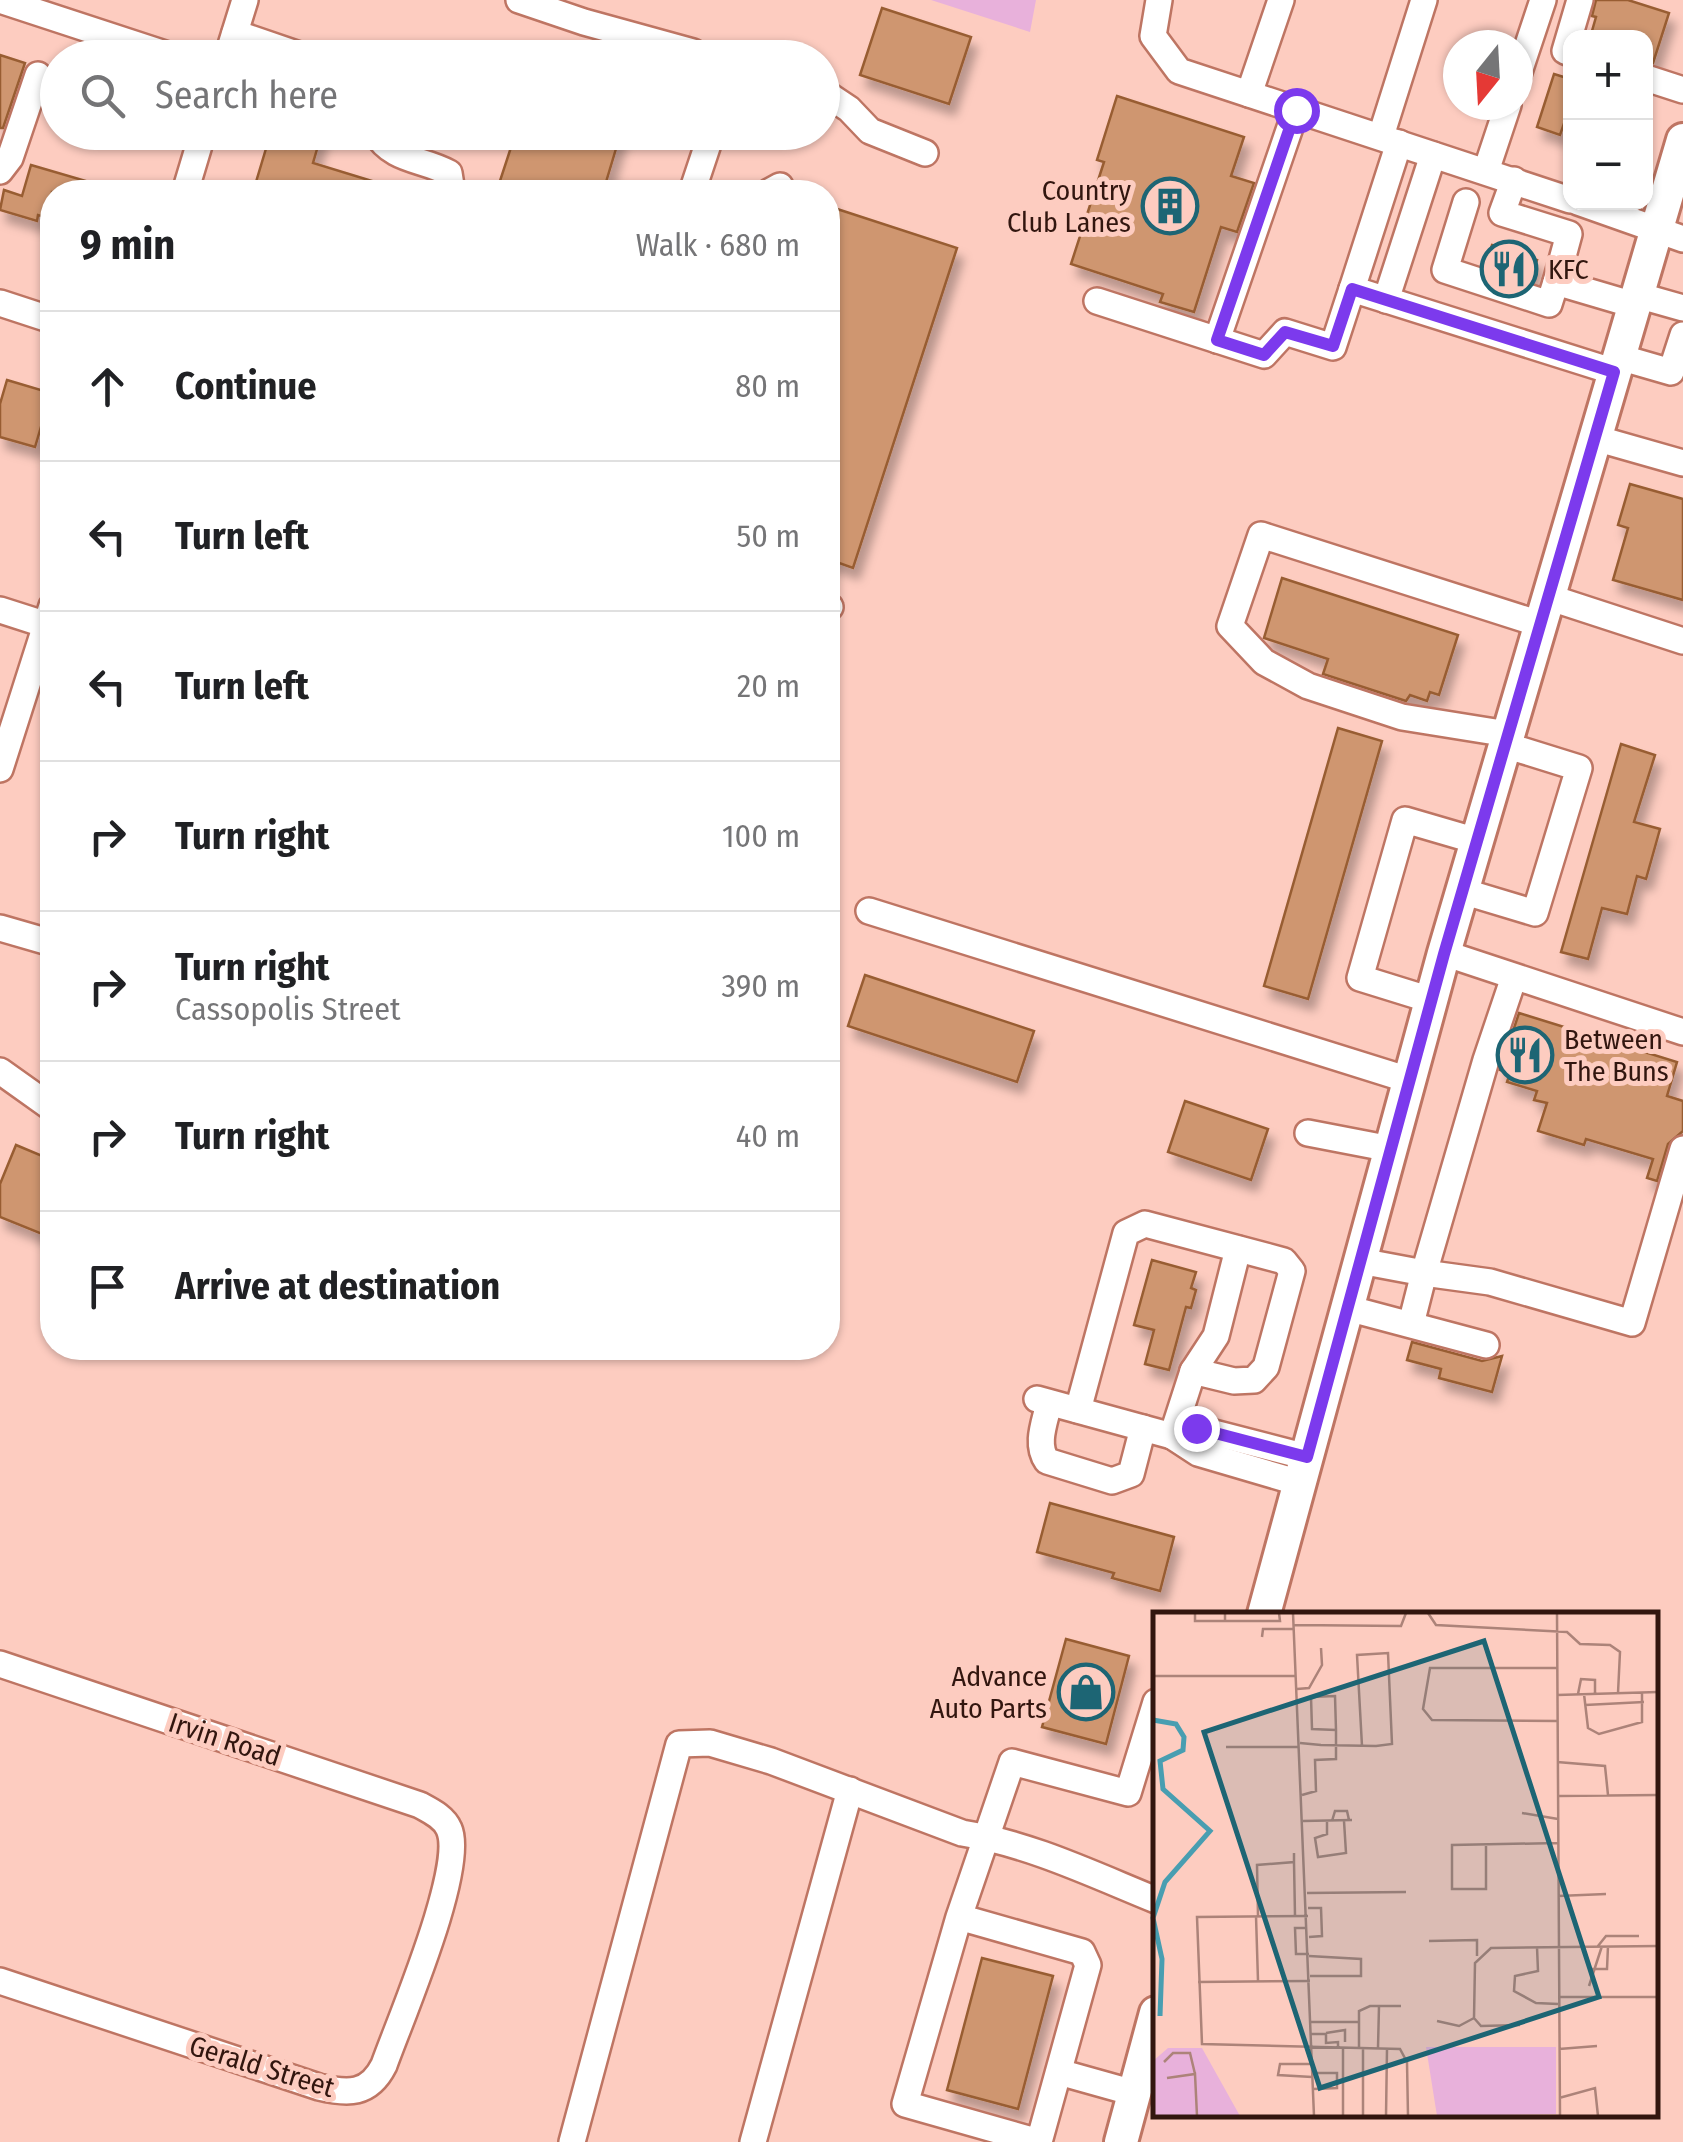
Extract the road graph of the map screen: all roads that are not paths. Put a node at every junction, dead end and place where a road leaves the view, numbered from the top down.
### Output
1 (0, 0) edge
2 (245, 0) edge
3 (520, 0) edge
4 (1159, 0) edge
5 (1281, 0) edge
6 (1424, 0) edge
7 (1543, 0) edge
8 (1580, 0) edge
9 (1533, 30) edge
10 (1571, 30) edge
11 (121, 40) edge
12 (233, 40) edge
13 (654, 40) edge
14 (38, 74) dead end
15 (1653, 80) edge
16 (1683, 90) edge
17 (1249, 94) junction
18 (840, 103) edge
19 (1296, 110) junction
20 (1502, 120) edge
21 (1390, 140) junction
22 (1683, 141) edge
23 (198, 150) edge
24 (388, 150) edge
25 (706, 150) edge
26 (925, 153) dead end
27 (1433, 155) junction
28 (0, 170) edge
29 (1481, 170) junction
30 (188, 180) edge
31 (450, 180) edge
32 (696, 180) edge
33 (1514, 180) junction
34 (1563, 198) edge
35 (1466, 202) junction
36 (1601, 210) edge
37 (1502, 214) junction
38 (1670, 234) edge
39 (1556, 282) junction
40 (1352, 289) junction
41 (1386, 300) junction
42 (1636, 300) junction
43 (1098, 301) dead end
44 (0, 303) edge
45 (1683, 308) edge
46 (40, 316) edge
47 (1683, 336) edge
48 (1217, 340) junction
49 (1617, 364) junction
50 (1595, 438) junction
51 (1683, 463) edge
52 (0, 610) edge
53 (1544, 610) junction
54 (40, 615) edge
55 (1683, 642) edge
56 (40, 647) edge
57 (1506, 740) junction
58 (0, 769) edge
59 (1477, 841) junction
60 (1462, 891) junction
61 (868, 911) dead end
62 (0, 928) edge
63 (40, 940) edge
64 (1444, 954) junction
65 (1514, 976) junction
66 (1431, 1000) junction
67 (1683, 1032) edge
68 (0, 1071) edge
69 (1410, 1080) junction
70 (40, 1099) edge
71 (1308, 1133) dead end
72 (1390, 1149) junction
73 (1683, 1149) edge
74 (1238, 1248) junction
75 (1360, 1260) junction
76 (1424, 1274) junction
77 (1347, 1308) junction
78 (1410, 1324) junction
79 (1486, 1345) dead end
80 (1194, 1371) junction
81 (1078, 1410) junction
82 (1143, 1428) junction
83 (1172, 1436) junction
84 (1303, 1470) junction
85 (1265, 1612) edge
86 (0, 1664) edge
87 (1153, 1712) edge
88 (850, 1790) junction
89 (446, 1822) joint
90 (985, 1836) junction
91 (1153, 1899) edge
92 (959, 1917) junction
93 (0, 1982) edge
94 (1153, 2024) edge
95 (1059, 2072) junction
96 (1134, 2093) junction
97 (572, 2142) edge
98 (753, 2142) edge
99 (1120, 2142) edge

1 - 11 street
2 - 12 street
3 - 13 street
4 - 17 street
5 - 17 street
6 - 21 street
7 - 9 street
8 - 10 street
14 - 28 street
15 - 16 street
17 - 19 street
18 - 26 street
19 - 21 street
19 - 48 street
20 - 29 street
21 - 27 street
21 - 40 street
22 - 38 main road
23 - 30 street
24 - 31 street
25 - 32 street
27 - 29 street
27 - 41 street
29 - 33 street
29 - 35 street
33 - 34 street
33 - 37 street
35 - 37 street
35 - 39 street
36 - 38 street
37 - 39 street
38 - 42 main road
39 - 42 street
40 - 41 street
40 - 48 street
41 - 49 street
42 - 45 street
42 - 49 main road
43 - 48 street
44 - 46 street
47 - 49 street
49 - 50 main road
50 - 51 street
50 - 53 main road
52 - 54 street
53 - 55 street
53 - 57 main road
53 - 57 street
56 - 58 street
57 - 59 main road
57 - 60 street
59 - 60 main road
59 - 66 street
60 - 64 main road
61 - 69 street
62 - 63 street
64 - 65 street
64 - 66 main road
65 - 67 street
65 - 76 street
66 - 69 main road
68 - 70 street
69 - 72 main road
71 - 72 street
72 - 75 main road
73 - 76 street
74 - 80 street
74 - 80 street
74 - 81 street
75 - 76 street
75 - 77 main road
76 - 78 street
77 - 78 street
77 - 84 main road
78 - 79 street
80 - 83 street
81 - 82 street
81 - 82 street
82 - 83 street
83 - 84 street
84 - 85 main road
86 - 89 street, Irvin Road
87 - 90 street
88 - 90 street
88 - 97 street
88 - 98 street
89 - 93 street, Gerald Street
90 - 91 street
90 - 92 street
92 - 95 street
92 - 95 street
94 - 96 main road
95 - 96 street
96 - 99 main road

